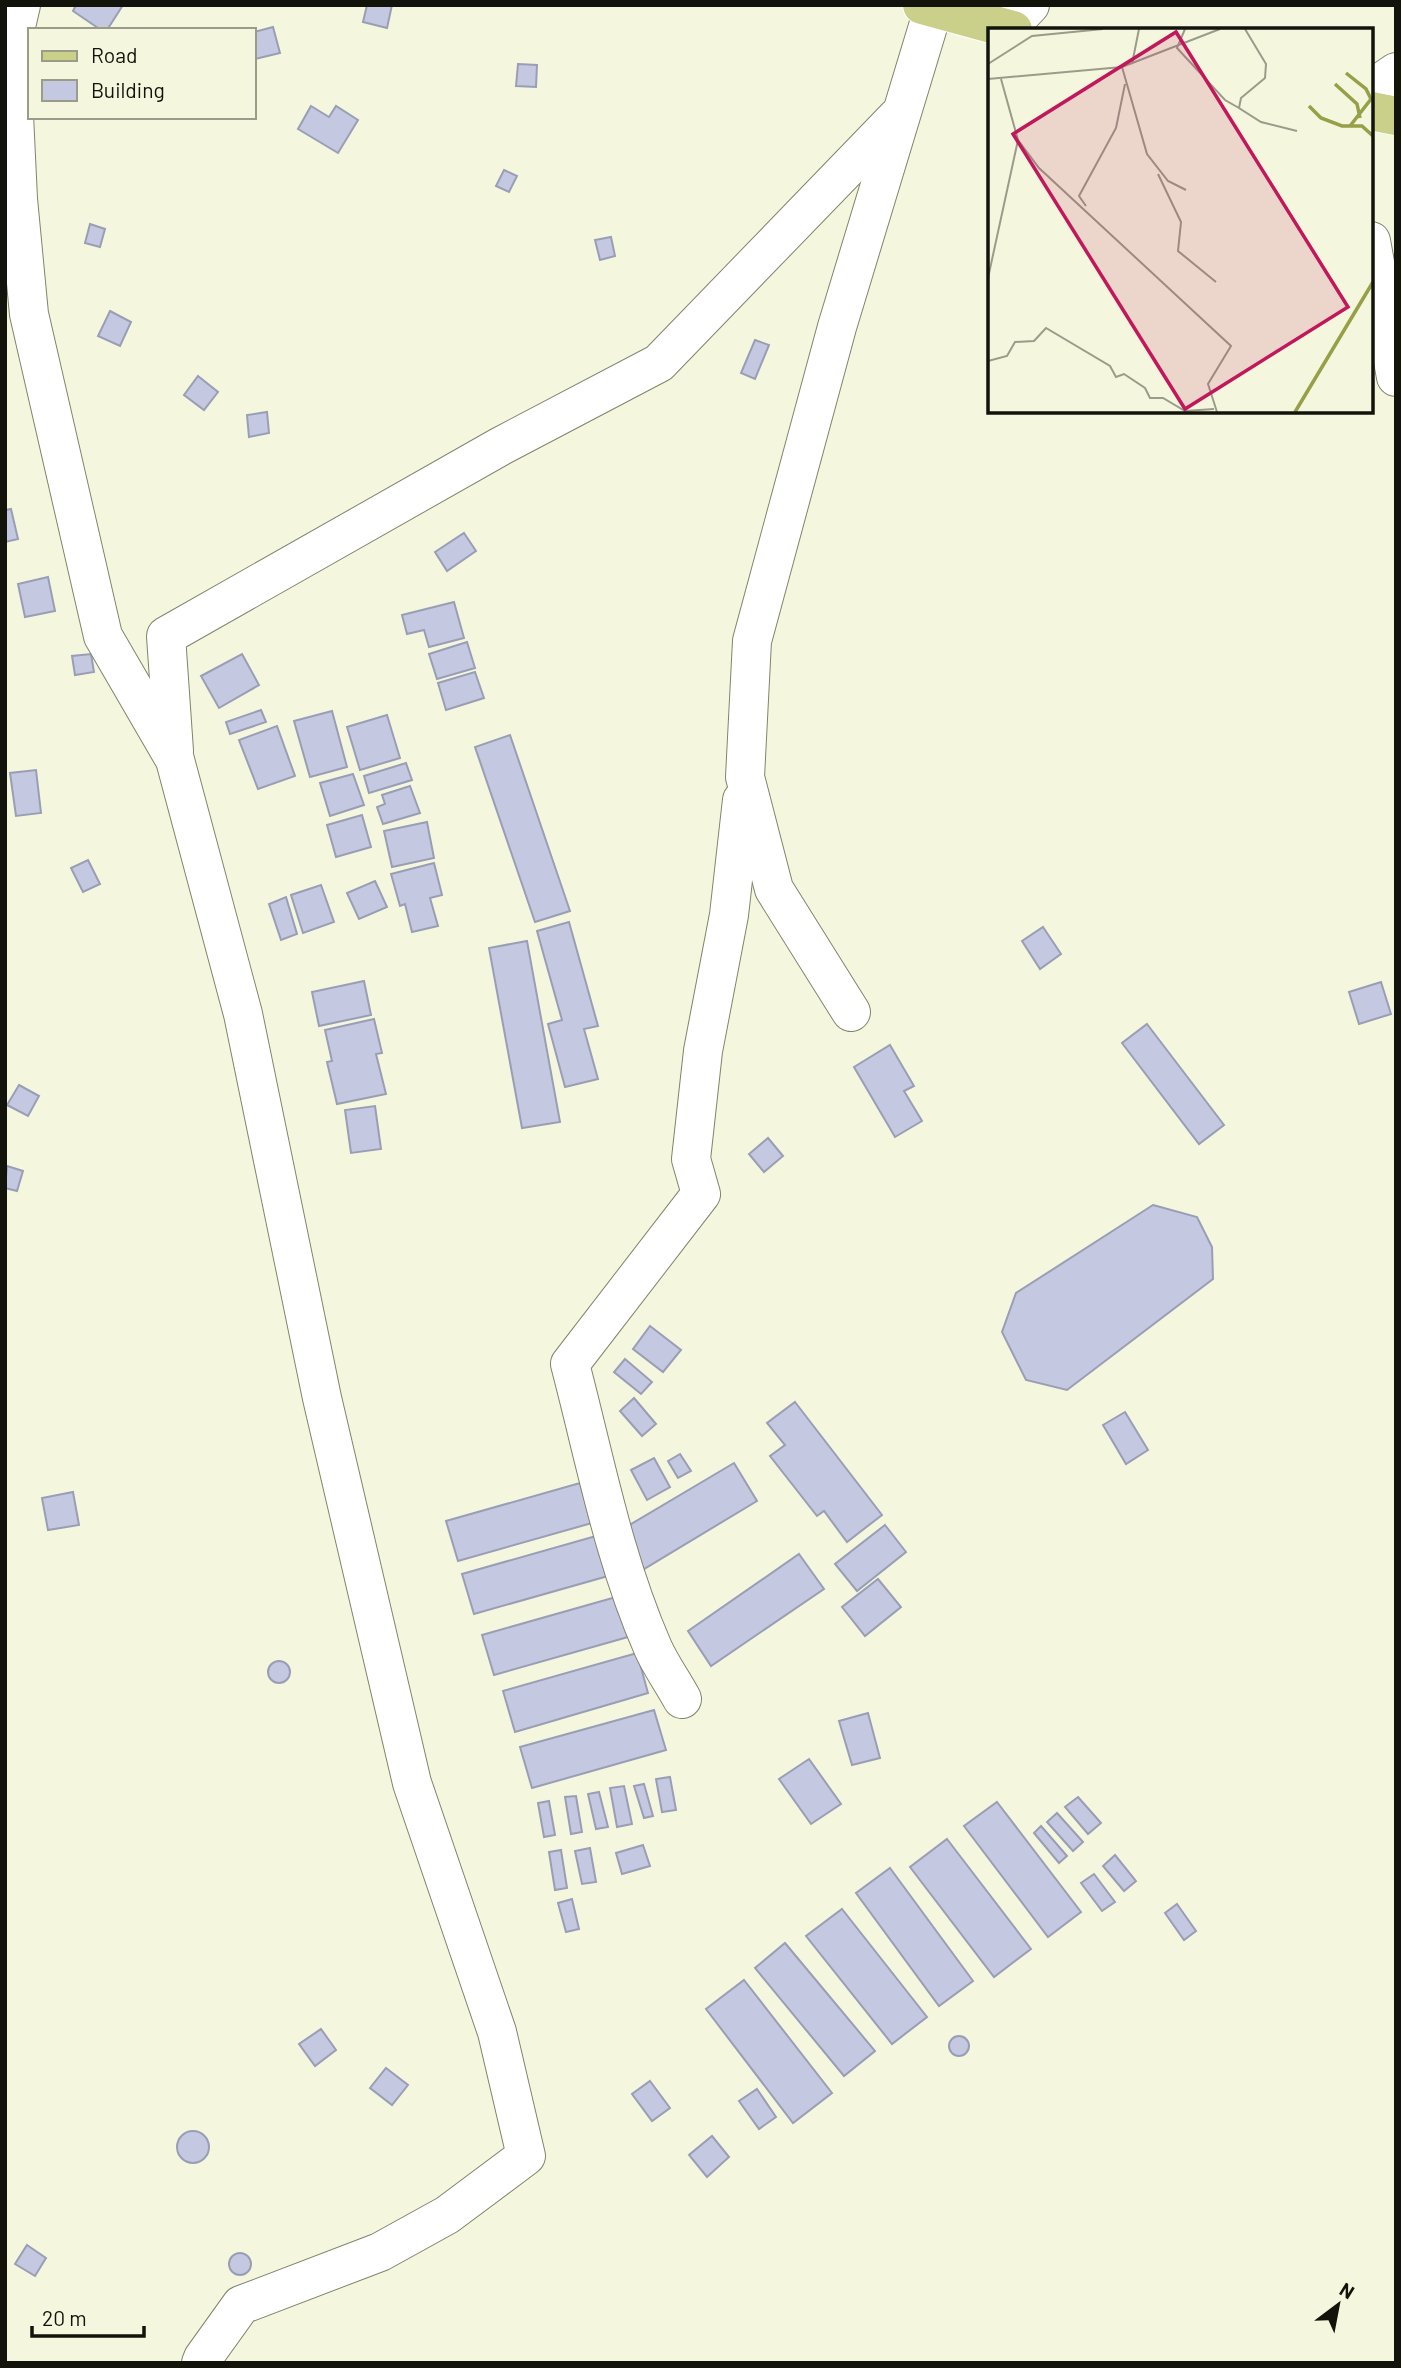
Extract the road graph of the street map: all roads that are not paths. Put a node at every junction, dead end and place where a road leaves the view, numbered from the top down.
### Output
1 (21, 5) edge
2 (927, 7) edge
3 (1017, 21) edge
4 (7, 62) edge
5 (1396, 72) edge
6 (1373, 88) edge
7 (1373, 111) edge
8 (902, 112) junction
9 (1396, 116) edge
10 (1373, 252) edge
11 (1396, 377) edge
12 (175, 760) junction
13 (745, 777) junction
14 (851, 1012) dead end
15 (682, 1699) dead end
16 (201, 2363) edge

1 - 4 street
2 - 3 main road
2 - 8 street
4 - 12 street
5 - 6 street
7 - 9 main road
8 - 12 street
8 - 13 street
10 - 11 street
12 - 16 street
13 - 14 street
13 - 15 street

